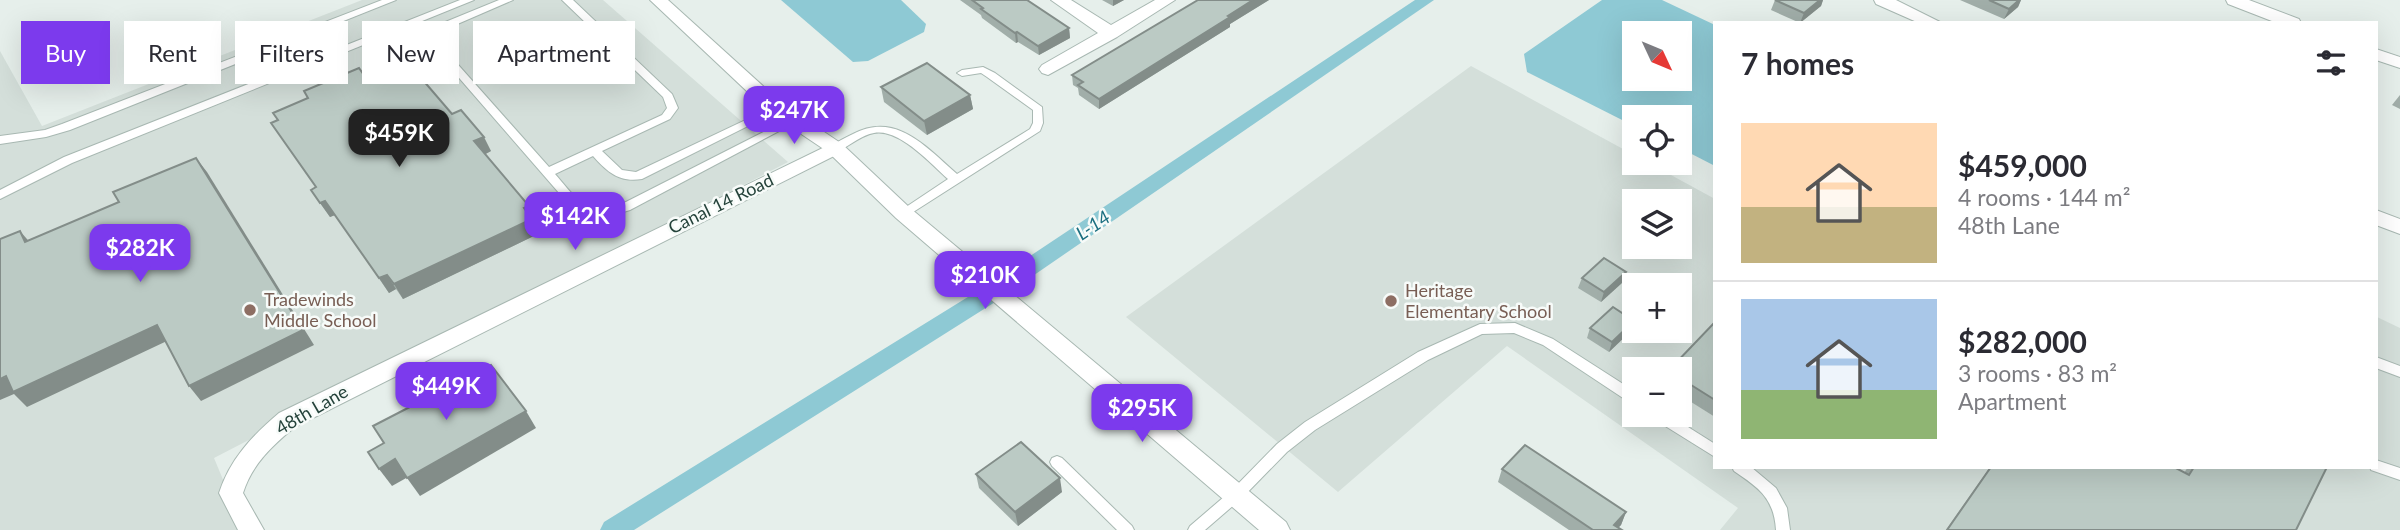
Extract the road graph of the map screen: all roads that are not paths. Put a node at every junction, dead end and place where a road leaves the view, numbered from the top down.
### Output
1 (391, 0) edge
2 (469, 0) edge
3 (508, 0) edge
4 (567, 0) edge
5 (658, 0) edge
6 (1059, 0) edge
7 (1167, 0) edge
8 (1882, 0) edge
9 (2234, 0) edge
10 (1929, 21) edge
11 (2288, 21) edge
12 (1111, 33) junction
13 (2378, 55) edge
14 (2400, 63) edge
15 (1048, 69) dead end
16 (962, 73) dead end
17 (777, 109) junction
18 (793, 121) junction
19 (875, 129) joint
20 (0, 140) edge
21 (835, 148) junction
22 (594, 150) junction
23 (547, 173) junction
24 (954, 178) junction
25 (0, 195) edge
26 (903, 213) junction
27 (2378, 218) edge
28 (2400, 227) edge
29 (494, 315) joint
30 (2378, 363) edge
31 (2400, 373) edge
32 (1622, 390) edge
33 (1677, 427) edge
34 (1713, 451) edge
35 (1057, 462) dead end
36 (2378, 467) edge
37 (1742, 469) edge
38 (2400, 474) edge
39 (1237, 494) junction
40 (251, 530) edge
41 (1127, 530) edge
42 (1195, 530) edge
43 (1277, 530) edge
44 (1783, 530) edge

1 - 20 lane
2 - 25 lane
3 - 23 lane
4 - 22 lane
5 - 17 street
6 - 12 street
7 - 12 street
8 - 10 street
9 - 11 street
12 - 15 street
13 - 14 street
16 - 24 lane
17 - 18 street
17 - 22 lane
18 - 21 street
18 - 23 lane
19 - 21 lane
19 - 24 lane
21 - 26 street
21 - 29 street, Canal 14 Road
22 - 23 lane
24 - 26 lane
26 - 39 street
27 - 28 street
29 - 40 street, 48th Lane
30 - 31 lane
32 - 39 lane
33 - 34 lane
35 - 41 lane
36 - 38 lane
37 - 44 lane
39 - 42 lane
39 - 43 street

